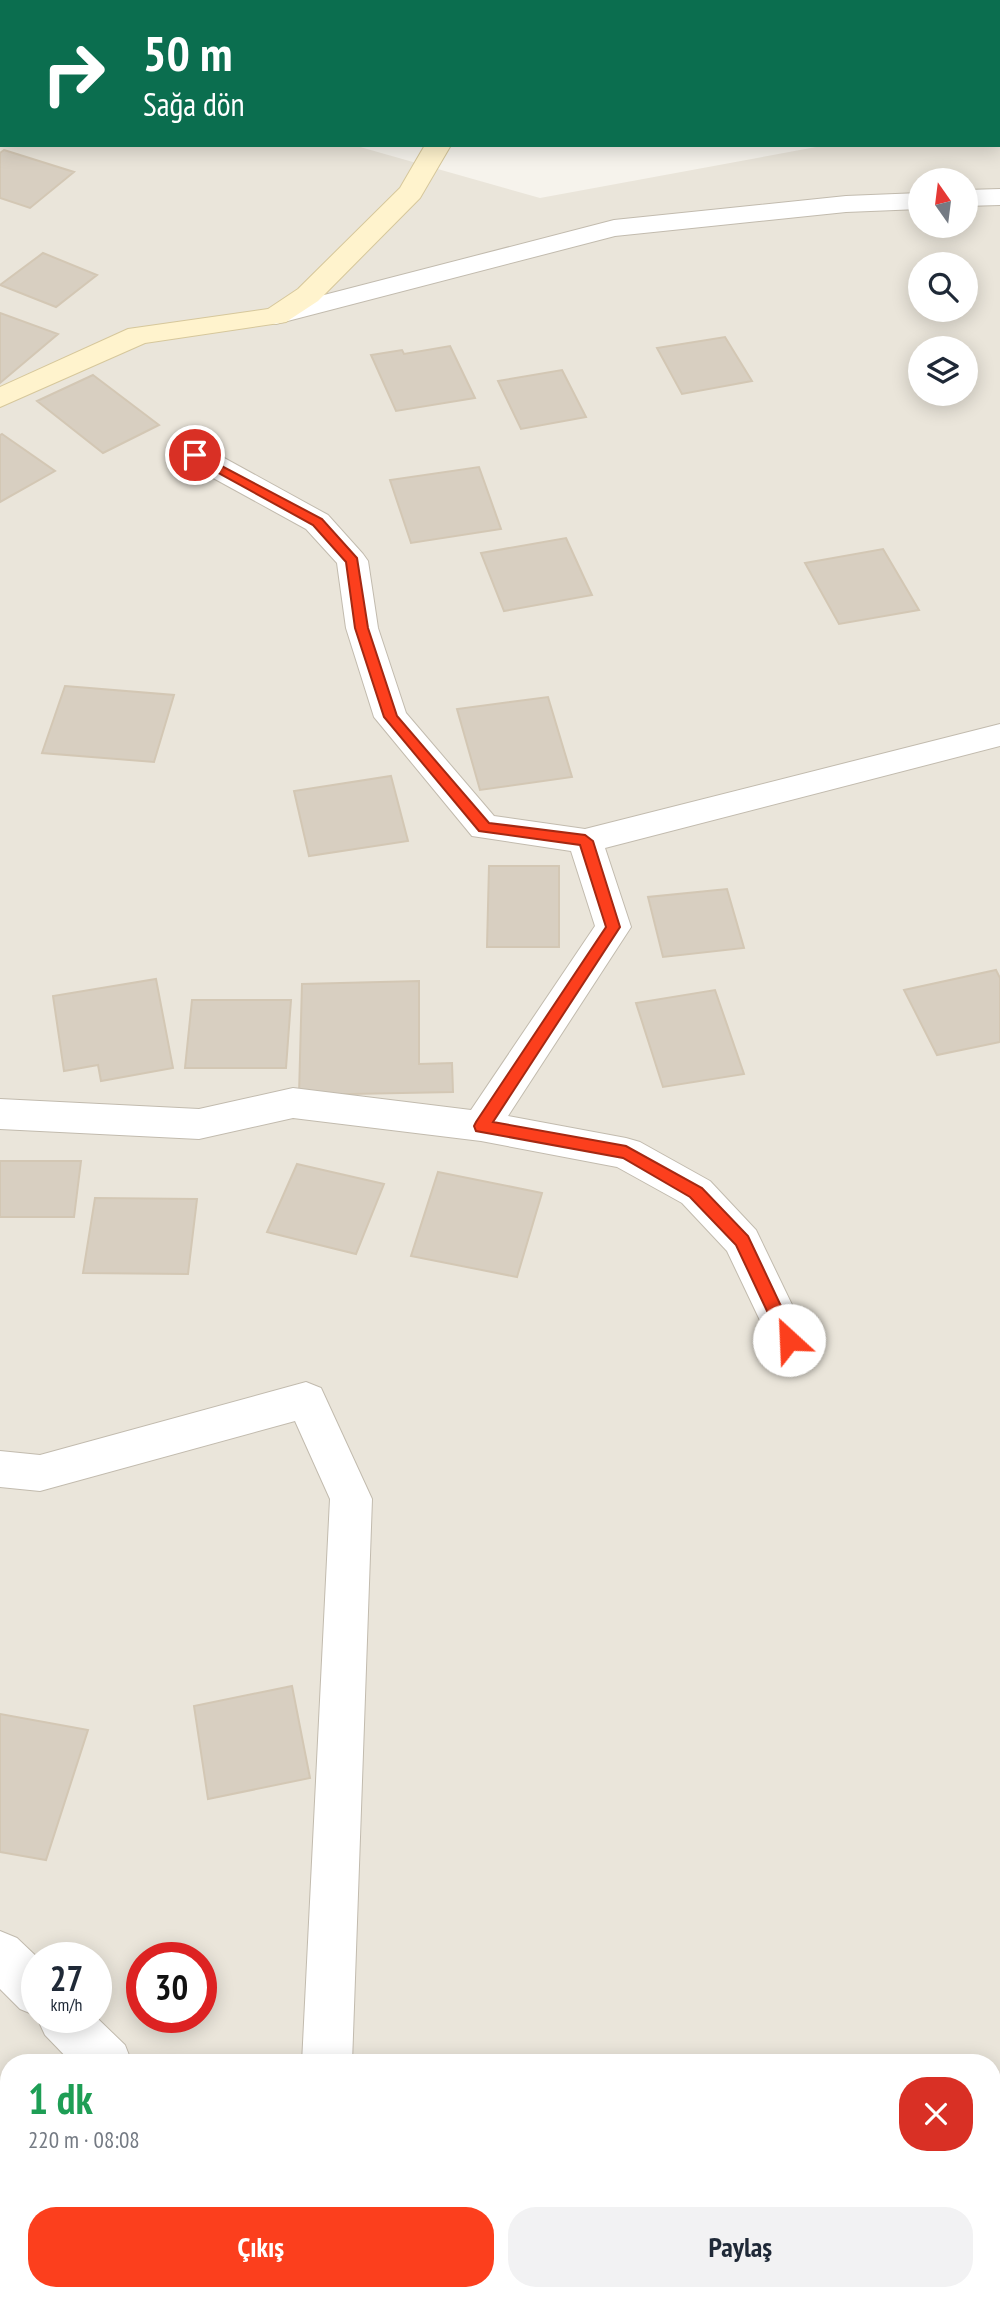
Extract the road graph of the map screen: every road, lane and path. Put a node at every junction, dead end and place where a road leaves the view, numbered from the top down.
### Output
1 (437, 147) edge
2 (1000, 197) edge
3 (978, 198) edge
4 (908, 201) edge
5 (276, 316) junction
6 (0, 398) edge
7 (195, 455) dead end
8 (1000, 735) edge
9 (585, 841) junction
10 (0, 1114) edge
11 (481, 1126) junction
12 (789, 1340) dead end
13 (0, 1469) edge
14 (0, 1955) edge
15 (21, 1976) edge
16 (77, 2033) edge
17 (98, 2054) edge
18 (327, 2054) edge

1 - 5 street
2 - 3 street
4 - 5 street
5 - 6 street
7 - 9 street
8 - 9 street
9 - 11 street
10 - 11 street
11 - 12 street
13 - 18 street
14 - 15 street
16 - 17 street

